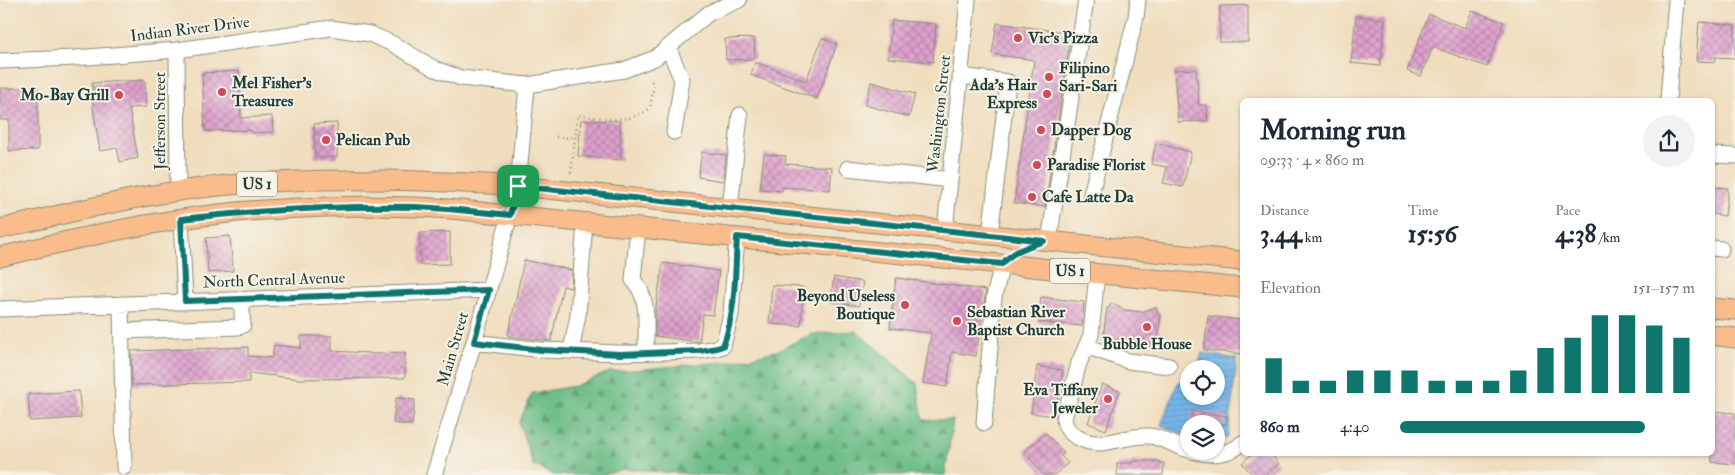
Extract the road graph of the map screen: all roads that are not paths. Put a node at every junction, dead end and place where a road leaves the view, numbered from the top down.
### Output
1 (740, 0) edge
2 (968, 0) edge
3 (1086, 0) edge
4 (1138, 0) edge
5 (1676, 0) edge
6 (668, 47) junction
7 (178, 50) junction
8 (0, 61) edge
9 (960, 76) junction
10 (527, 85) junction
11 (1668, 98) edge
12 (740, 115) dead end
13 (674, 132) dead end
14 (1715, 155) edge
15 (1735, 156) edge
16 (848, 168) dead end
17 (950, 180) junction
18 (518, 186) junction
19 (178, 191) junction
20 (1091, 194) dead end
21 (730, 208) junction
22 (510, 215) junction
23 (181, 219) junction
24 (585, 222) junction
25 (638, 227) junction
26 (0, 229) edge
27 (946, 230) junction
28 (990, 235) junction
29 (737, 237) junction
30 (1047, 241) junction
31 (897, 254) junction
32 (0, 257) edge
33 (1240, 261) edge
34 (1002, 264) junction
35 (1097, 274) junction
36 (1240, 288) edge
37 (489, 290) junction
38 (241, 299) junction
39 (185, 301) junction
40 (121, 304) junction
41 (1715, 308) edge
42 (0, 309) edge
43 (1735, 310) edge
44 (122, 331) junction
45 (1715, 335) edge
46 (1735, 338) edge
47 (474, 342) junction
48 (1086, 346) junction
49 (572, 351) junction
50 (646, 352) junction
51 (1169, 366) dead end
52 (984, 423) dead end
53 (1240, 444) edge
54 (1180, 447) edge
55 (1225, 452) edge
56 (124, 467) dead end
57 (434, 475) edge

1 - 6 street, Indian River Drive
2 - 9 street, Washington Street
3 - 30 street
4 - 20 street
5 - 11 street
6 - 10 street, Indian River Drive
6 - 13 street
7 - 8 street, Indian River Drive
7 - 10 street, Indian River Drive
7 - 19 street, Jefferson Street
9 - 17 street, Washington Street
9 - 28 street
10 - 18 street, Main Street
12 - 21 street
14 - 15 street
16 - 17 street
17 - 27 street, Washington Street
18 - 19 main road, US 1
18 - 21 main road, US 1
18 - 22 street, Main Street
19 - 26 main road, US 1
21 - 27 main road, US 1
22 - 23 main road, US 1
22 - 24 main road, US 1
22 - 37 street, Main Street
23 - 32 main road, US 1
23 - 39 street
24 - 25 main road, US 1
24 - 49 street
25 - 29 main road, US 1
25 - 50 street
27 - 28 main road, US 1
27 - 31 main road
28 - 30 main road, US 1
29 - 31 main road, US 1
29 - 50 street
30 - 33 main road, US 1
30 - 34 main road
31 - 34 main road, US 1
34 - 35 main road, US 1
34 - 52 street
35 - 36 main road, US 1
35 - 48 street
37 - 38 street, North Central Avenue
37 - 47 street, Main Street
38 - 39 street, North Central Avenue
38 - 44 street
39 - 40 street, North Central Avenue
40 - 42 street, North Central Avenue
40 - 44 street
41 - 43 main road
44 - 56 street
45 - 46 main road
47 - 49 street
47 - 57 street, Main Street
48 - 51 street
48 - 54 street
49 - 50 street
53 - 55 street

